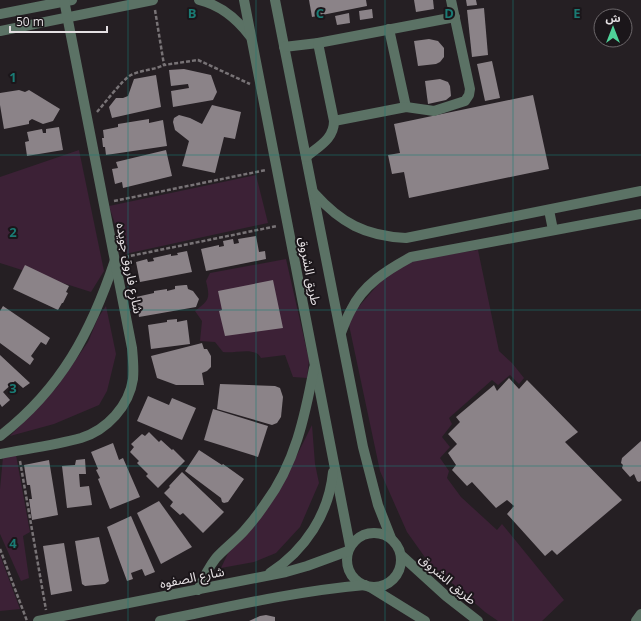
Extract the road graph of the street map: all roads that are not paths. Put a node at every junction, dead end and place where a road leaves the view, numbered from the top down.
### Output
1 (67, 0) edge
2 (199, 0) edge
3 (244, 0) edge
4 (275, 0) edge
5 (451, 0) edge
6 (154, 4) edge
7 (0, 14) edge
8 (68, 17) junction
9 (455, 17) junction
10 (389, 30) junction
11 (0, 31) edge
12 (251, 37) junction
13 (318, 43) junction
14 (284, 46) junction
15 (406, 107) junction
16 (334, 121) junction
17 (306, 157) junction
18 (641, 191) edge
19 (314, 193) junction
20 (549, 210) junction
21 (641, 214) edge
22 (553, 230) junction
23 (115, 259) junction
24 (341, 333) junction
25 (315, 362) junction
26 (0, 436) edge
27 (0, 454) edge
28 (334, 462) junction
29 (391, 538) junction
30 (349, 548) junction
31 (402, 556) junction
32 (264, 576) junction
33 (368, 586) junction
34 (198, 590) junction
35 (641, 614) edge
36 (43, 620) edge
37 (160, 621) edge
38 (425, 621) edge
39 (478, 621) edge
40 (636, 621) edge

1 - 7 street
1 - 8 street, شارع فاروق جويده
2 - 12 street
3 - 12 street, طريق الشروق
4 - 14 street, طريق الشروق
5 - 9 street
6 - 8 street
8 - 11 street
8 - 23 street, شارع فاروق جويده
9 - 10 street
9 - 15 street
10 - 13 street
10 - 15 street
12 - 25 street, طريق الشروق
13 - 14 street
13 - 16 street
14 - 17 street, طريق الشروق
15 - 16 street
16 - 17 street
17 - 19 street, طريق الشروق
18 - 20 street
19 - 20 street
19 - 24 street, طريق الشروق
20 - 22 street
21 - 22 street
22 - 24 street
23 - 26 street
23 - 27 street, شارع فاروق جويده
24 - 29 street, طريق الشروق
25 - 28 street, طريق الشروق
25 - 34 street
28 - 30 street, طريق الشروق
28 - 32 street
29 - 30 street
29 - 31 street
30 - 32 street, شارع الصفوه
30 - 33 street
31 - 33 street
31 - 39 street, طريق الشروق
32 - 34 street, شارع الصفوه
33 - 37 street
33 - 38 street
34 - 36 street, شارع الصفوه
35 - 40 street

